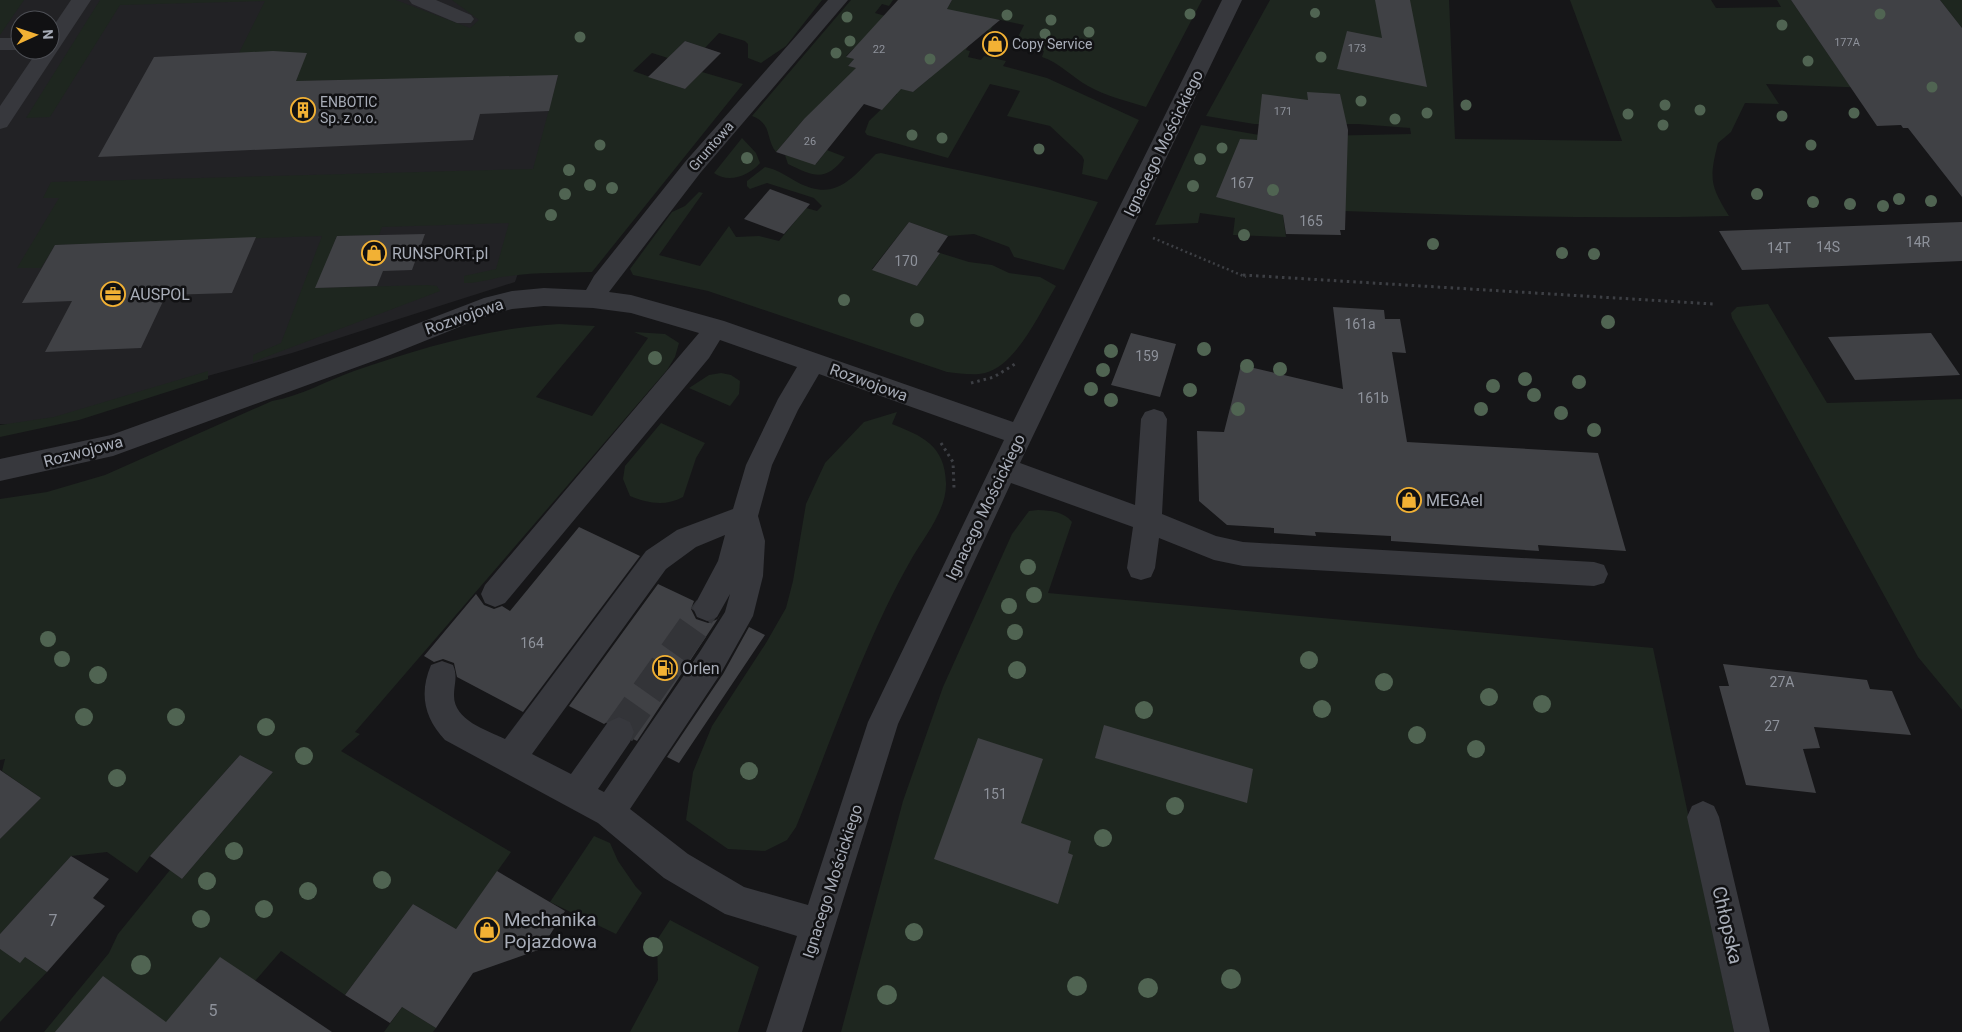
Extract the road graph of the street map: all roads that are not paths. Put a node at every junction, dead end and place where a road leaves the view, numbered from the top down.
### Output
1 (81, 0) edge
2 (419, 0) edge
3 (838, 0) edge
4 (1232, 0) edge
5 (464, 19) dead end
6 (60, 30) edge
7 (40, 60) edge
8 (0, 122) edge
9 (593, 299) junction
10 (715, 328) junction
11 (813, 362) junction
12 (1154, 419) dead end
13 (1020, 435) junction
14 (0, 470) edge
15 (1004, 470) junction
16 (745, 517) junction
17 (1148, 521) junction
18 (1141, 568) dead end
19 (1594, 574) dead end
20 (495, 594) dead end
21 (707, 608) tunnel mouth
22 (442, 675) dead end
23 (619, 732) tunnel mouth
24 (509, 759) junction
25 (576, 794) junction
26 (609, 812) junction
27 (1704, 817) dead end
28 (817, 925) junction
29 (784, 1032) edge
30 (1752, 1032) edge

1 - 6 street
2 - 5 street
3 - 9 street, Gruntowa
4 - 13 street, Ignacego Mościckiego
7 - 8 street
9 - 10 street, Rozwojowa
9 - 14 street, Rozwojowa
10 - 11 street, Rozwojowa
10 - 20 street
11 - 13 street, Rozwojowa
11 - 16 street
12 - 17 street
13 - 15 street, Ignacego Mościckiego
15 - 17 street
15 - 28 street, Ignacego Mościckiego
16 - 21 street
16 - 24 street
16 - 26 street
17 - 18 street
17 - 19 street
22 - 24 street
23 - 25 street
24 - 25 street
25 - 26 street
26 - 28 street
27 - 30 street, Chłopska
28 - 29 street, Ignacego Mościckiego

